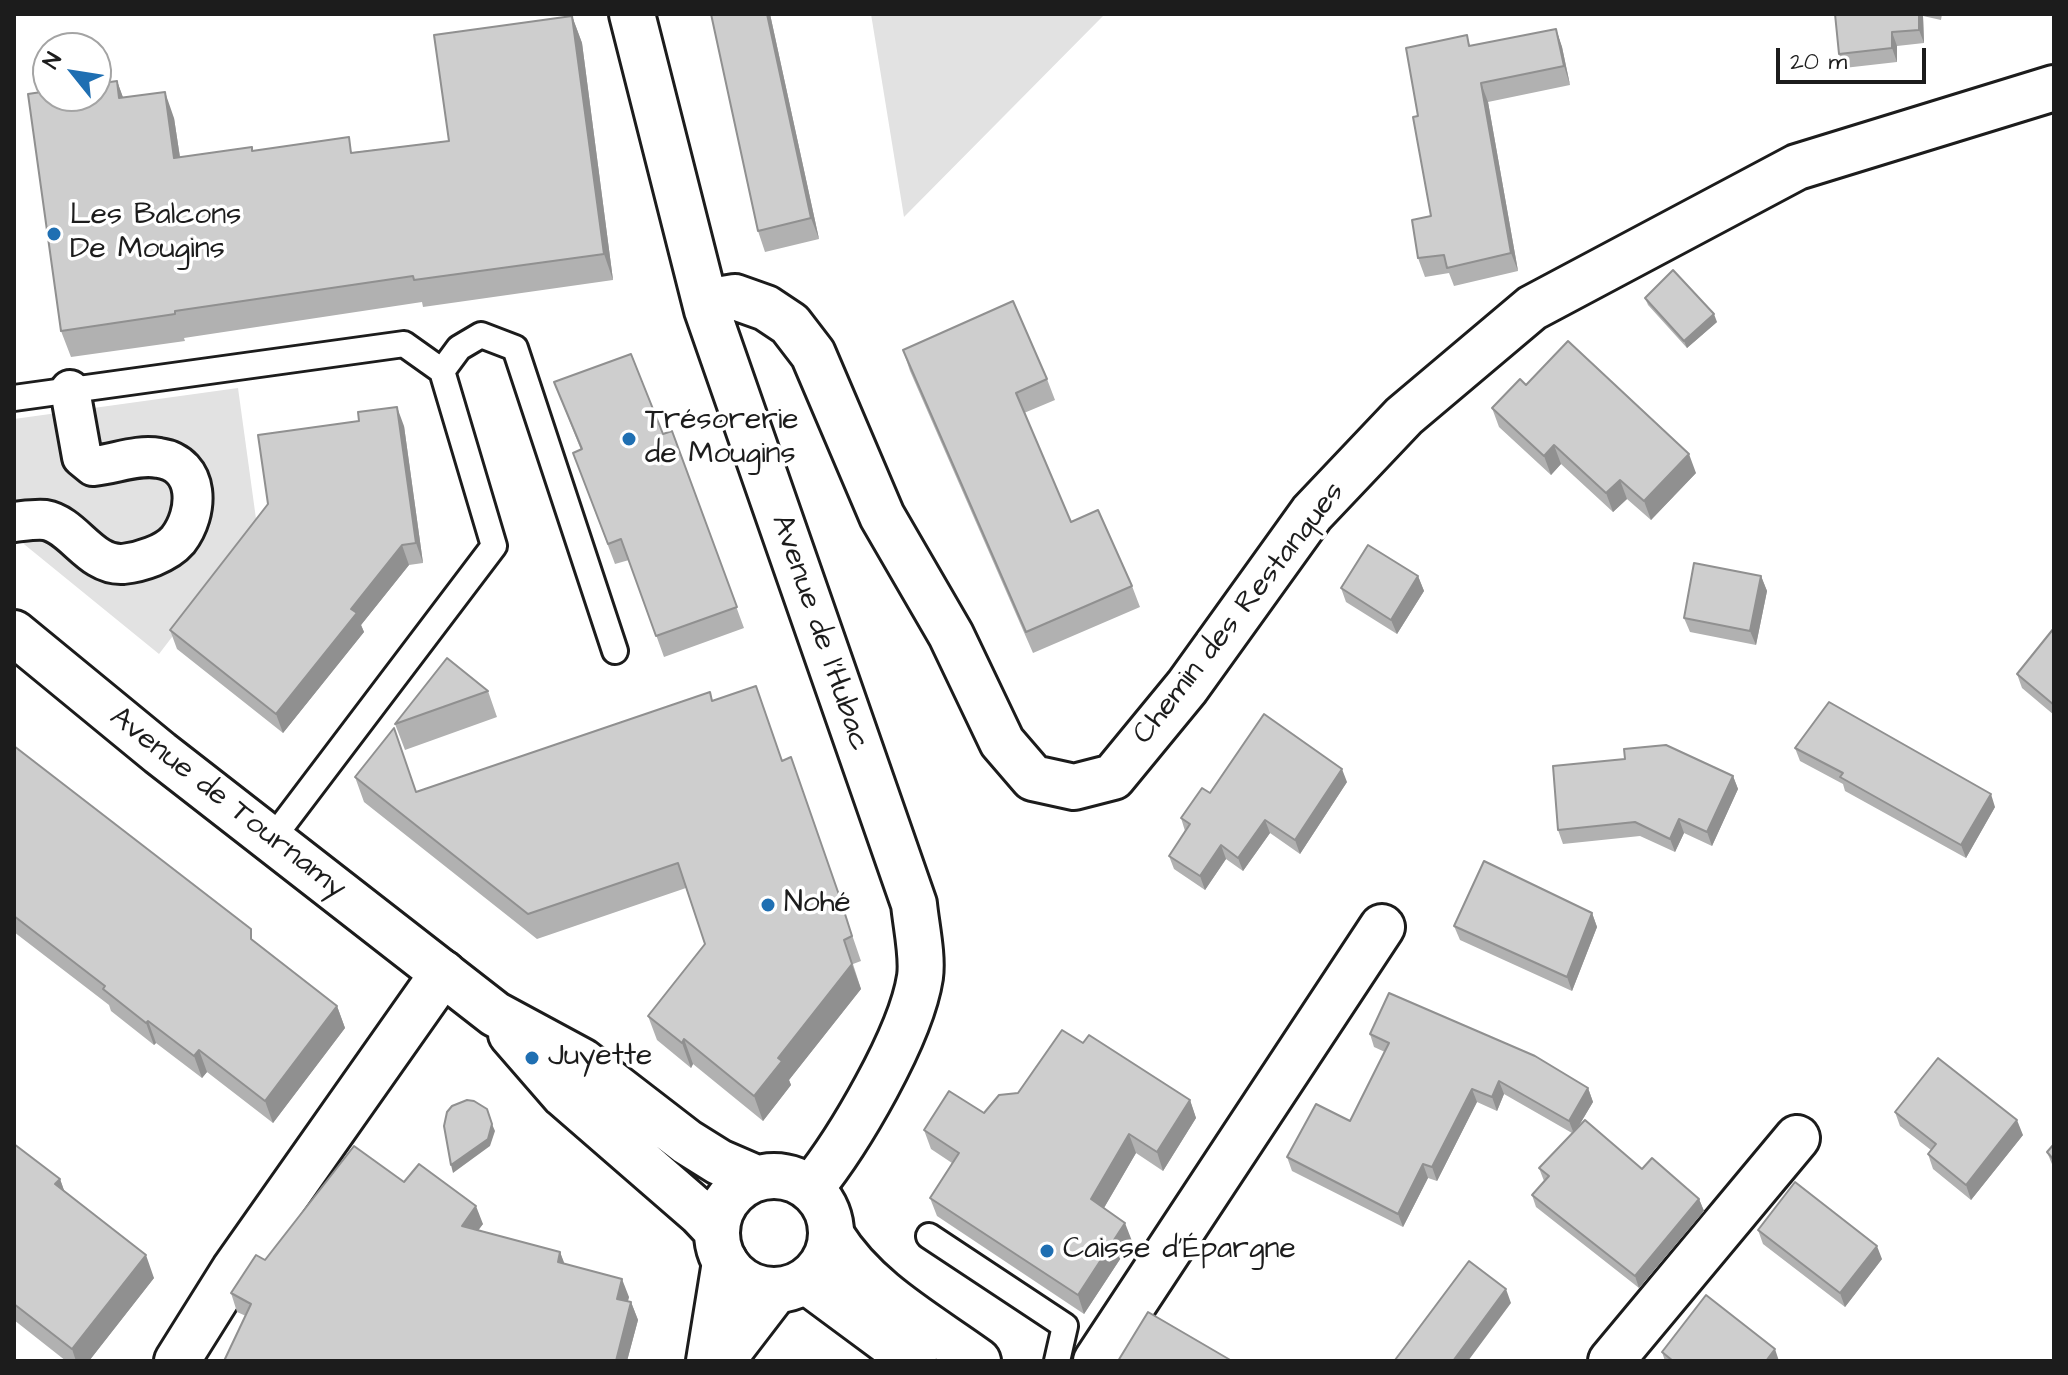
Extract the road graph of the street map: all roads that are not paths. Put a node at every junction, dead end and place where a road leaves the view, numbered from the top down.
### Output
1 (632, 14) edge
2 (2054, 88) edge
3 (705, 302) junction
4 (442, 371) junction
5 (70, 390) junction
6 (14, 398) edge
7 (14, 522) edge
8 (14, 633) edge
9 (615, 651) dead end
10 (272, 839) junction
11 (1382, 927) dead end
12 (443, 973) junction
13 (495, 1014) junction
14 (1797, 1138) dead end
15 (756, 1178) junction
16 (811, 1188) junction
17 (832, 1236) junction
18 (929, 1236) dead end
19 (721, 1246) junction
20 (791, 1286) junction
21 (177, 1361) edge
22 (709, 1361) edge
23 (725, 1361) edge
24 (914, 1361) edge
25 (978, 1361) edge
26 (1057, 1361) edge
27 (1096, 1361) edge
28 (1611, 1361) edge

1 - 3 street, Avenue de l'Hubac
2 - 3 street, Chemin des Restanques
3 - 16 street, Avenue de l'Hubac
4 - 5 lane
4 - 9 lane
4 - 10 lane
5 - 6 lane
5 - 7 street
8 - 10 street, Avenue de Tournamy
10 - 12 street, Avenue de Tournamy
11 - 27 street
12 - 13 street, Avenue de Tournamy
12 - 21 street
13 - 15 street, Avenue de Tournamy
13 - 19 street, Avenue de Tournamy
14 - 28 street
15 - 16 street
15 - 19 street
16 - 17 street
17 - 20 street
17 - 25 street
18 - 26 lane
19 - 20 street
19 - 22 street
20 - 23 street
20 - 24 street

